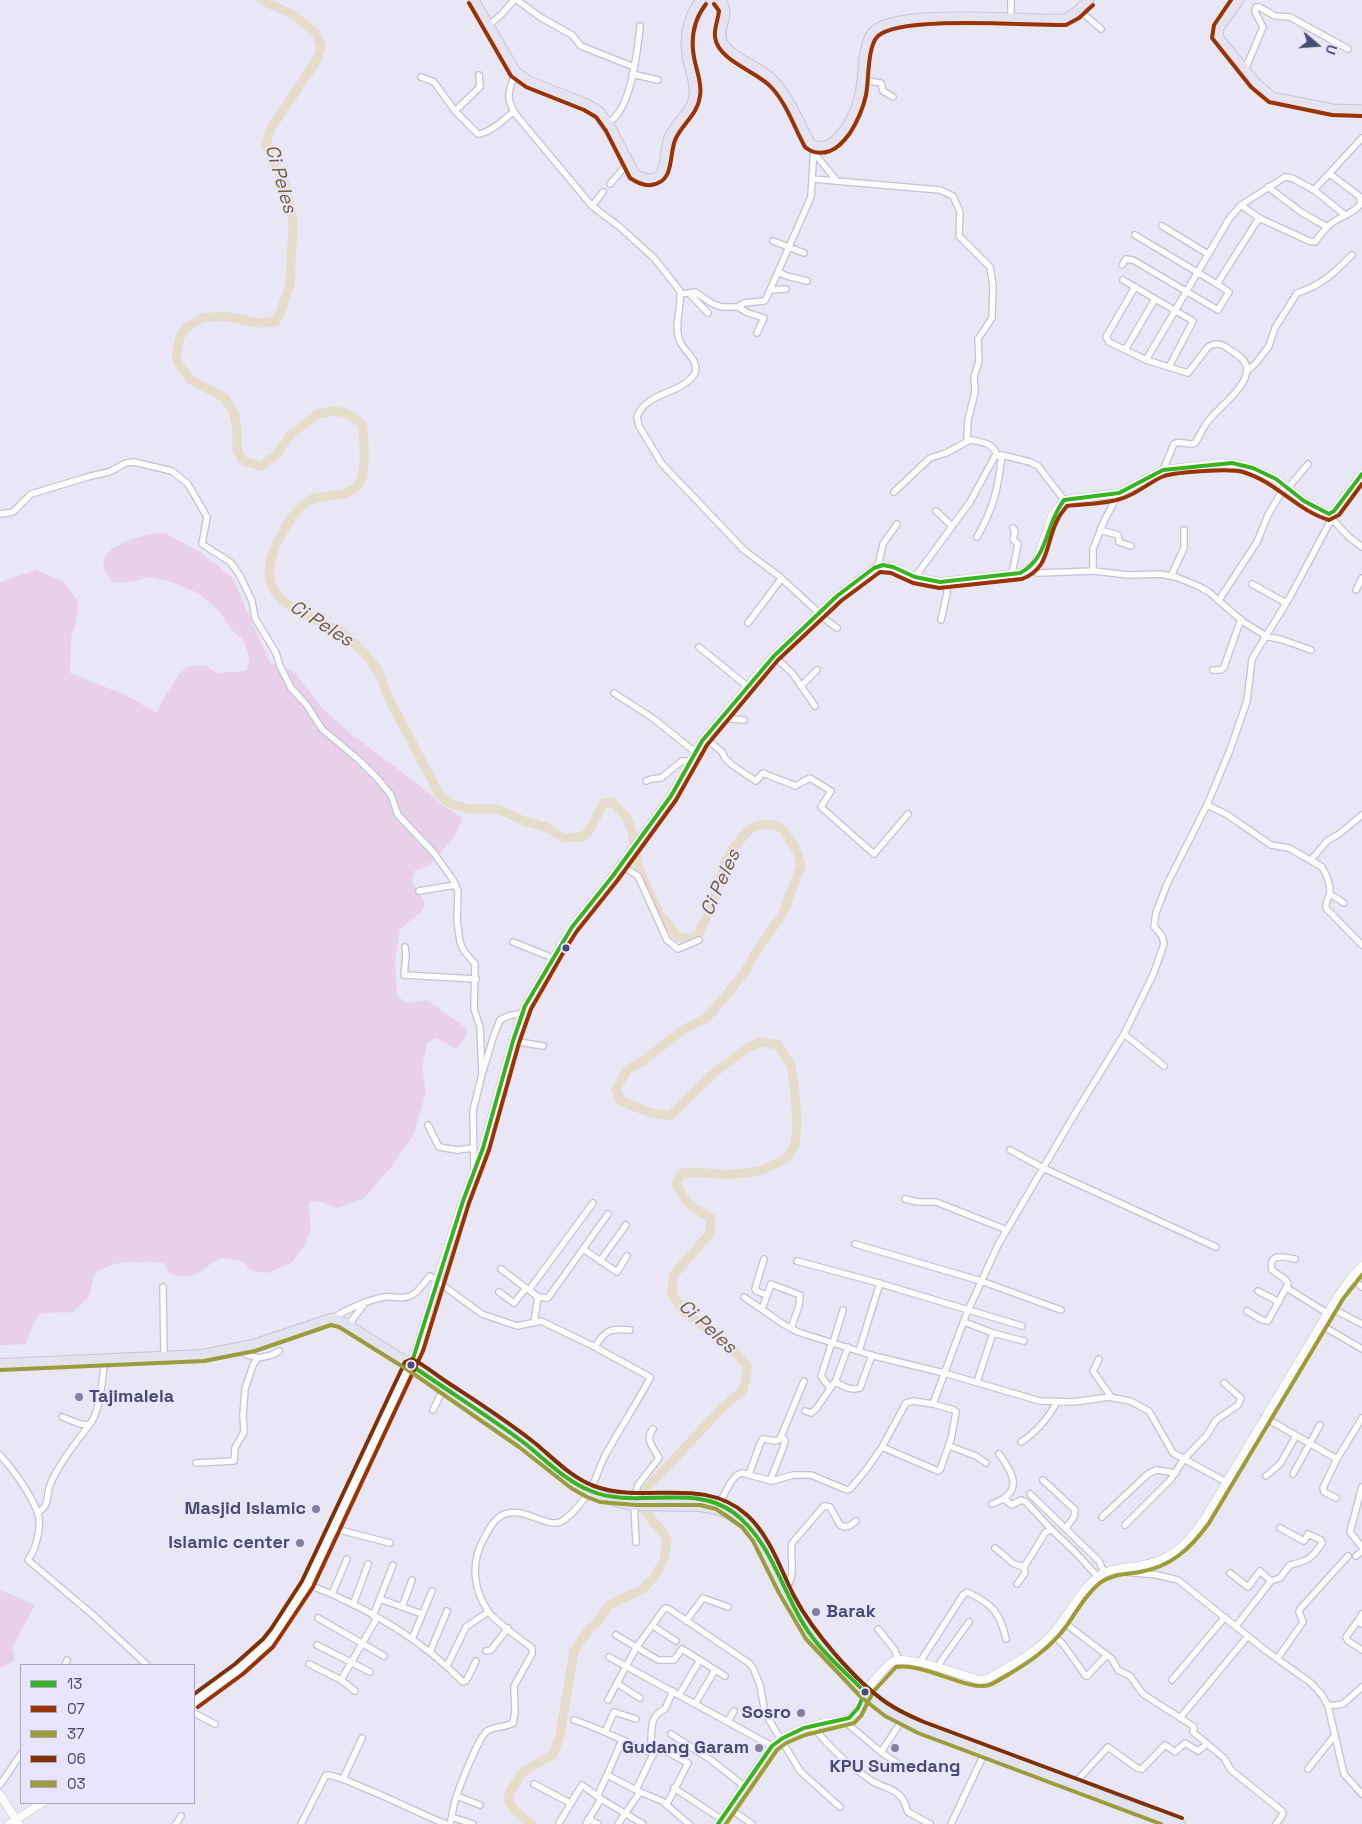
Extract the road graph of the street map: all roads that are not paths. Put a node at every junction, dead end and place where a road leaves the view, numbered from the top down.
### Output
1 (474, 0) edge
2 (514, 0) edge
3 (517, 0) edge
4 (701, 0) edge
5 (719, 0) edge
6 (1011, 0) edge
7 (1089, 0) edge
8 (1239, 0) edge
9 (1079, 10) junction
10 (1011, 17) junction
11 (489, 25) junction
12 (640, 26) dead end
13 (1101, 29) dead end
14 (1348, 48) dead end
15 (634, 67) junction
16 (1245, 70) junction
17 (516, 72) junction
18 (632, 74) junction
19 (479, 75) dead end
20 (421, 77) dead end
21 (658, 80) dead end
22 (862, 80) junction
23 (893, 97) dead end
24 (1362, 110) edge
25 (456, 111) junction
26 (514, 111) junction
27 (608, 124) junction
28 (1362, 138) edge
29 (814, 150) junction
30 (629, 162) junction
31 (1330, 174) junction
32 (813, 180) junction
33 (837, 181) junction
34 (610, 184) dead end
35 (1268, 187) junction
36 (1314, 190) junction
37 (604, 192) dead end
38 (1241, 205) junction
39 (592, 206) junction
40 (1345, 215) junction
41 (1259, 218) junction
42 (1162, 226) dead end
43 (1327, 227) junction
44 (1135, 235) dead end
45 (773, 241) dead end
46 (790, 247) junction
47 (804, 253) dead end
48 (1208, 254) junction
49 (1352, 255) dead end
50 (1122, 265) dead end
51 (778, 272) junction
52 (1197, 272) junction
53 (1123, 280) dead end
54 (807, 281) dead end
55 (1217, 284) junction
56 (1136, 287) junction
57 (786, 289) dead end
58 (770, 290) junction
59 (1186, 291) junction
60 (689, 293) junction
61 (680, 294) junction
62 (1155, 299) junction
63 (738, 307) junction
64 (1175, 310) junction
65 (708, 313) dead end
66 (757, 334) dead end
67 (1125, 350) junction
68 (1146, 360) junction
69 (1169, 367) junction
70 (1247, 371) junction
71 (970, 440) junction
72 (1000, 455) junction
73 (1308, 464) dead end
74 (1163, 470) junction
75 (1362, 474) edge
76 (1286, 487) junction
77 (894, 492) dead end
78 (1119, 493) junction
79 (1064, 500) junction
80 (936, 511) dead end
81 (0, 514) edge
82 (1330, 517) junction
83 (897, 524) dead end
84 (952, 526) junction
85 (1013, 528) dead end
86 (1100, 530) junction
87 (1184, 530) dead end
88 (977, 537) dead end
89 (1131, 546) dead end
90 (1362, 547) edge
91 (878, 566) junction
92 (1028, 570) junction
93 (1093, 571) junction
94 (1012, 574) junction
95 (1172, 576) junction
96 (915, 577) junction
97 (1362, 578) edge
98 (781, 579) junction
99 (947, 581) junction
100 (1252, 584) dead end
101 (1356, 590) dead end
102 (1219, 600) junction
103 (1286, 603) junction
104 (818, 614) junction
105 (1240, 619) junction
106 (941, 620) dead end
107 (748, 623) dead end
108 (836, 628) dead end
109 (1266, 636) junction
110 (699, 647) dead end
111 (1311, 650) dead end
112 (774, 656) junction
113 (817, 670) dead end
114 (1214, 670) dead end
115 (747, 686) junction
116 (801, 686) junction
117 (614, 693) dead end
118 (815, 706) dead end
119 (721, 718) junction
120 (744, 720) dead end
121 (704, 738) junction
122 (695, 752) junction
123 (691, 761) junction
124 (646, 781) dead end
125 (1208, 805) junction
126 (908, 814) dead end
127 (1362, 815) edge
128 (1311, 860) junction
129 (621, 865) junction
130 (456, 886) junction
131 (419, 891) dead end
132 (1330, 894) junction
133 (1344, 903) dead end
134 (699, 940) dead end
135 (513, 942) dead end
136 (1362, 945) edge
137 (405, 947) dead end
138 (552, 958) junction
139 (476, 979) junction
140 (523, 1013) junction
141 (1124, 1034) junction
142 (513, 1041) junction
143 (543, 1046) dead end
144 (1164, 1066) dead end
145 (481, 1080) junction
146 (428, 1126) dead end
147 (474, 1148) junction
148 (1010, 1150) dead end
149 (1043, 1168) junction
150 (474, 1174) junction
151 (905, 1198) dead end
152 (593, 1202) dead end
153 (608, 1214) dead end
154 (626, 1225) dead end
155 (1007, 1230) junction
156 (855, 1244) dead end
157 (1216, 1247) dead end
158 (583, 1249) junction
159 (627, 1256) dead end
160 (764, 1259) dead end
161 (1295, 1260) dead end
162 (600, 1261) junction
163 (797, 1261) dead end
164 (1362, 1266) edge
165 (501, 1269) dead end
166 (1351, 1278) junction
167 (437, 1281) junction
168 (981, 1281) junction
169 (880, 1283) junction
170 (1362, 1286) edge
171 (163, 1287) dead end
172 (1287, 1288) junction
173 (527, 1289) junction
174 (1258, 1291) dead end
175 (499, 1292) dead end
176 (766, 1295) junction
177 (538, 1297) junction
178 (744, 1297) dead end
179 (1279, 1302) junction
180 (367, 1303) junction
181 (762, 1309) junction
182 (844, 1310) dead end
183 (968, 1310) junction
184 (1061, 1310) dead end
185 (1329, 1310) junction
186 (1247, 1311) dead end
187 (331, 1320) junction
188 (964, 1322) junction
189 (534, 1323) junction
190 (1362, 1324) edge
191 (1321, 1325) junction
192 (351, 1326) junction
193 (1022, 1326) dead end
194 (791, 1328) junction
195 (630, 1330) dead end
196 (993, 1333) junction
197 (1024, 1341) dead end
198 (833, 1342) junction
199 (595, 1347) junction
200 (848, 1347) junction
201 (240, 1348) junction
202 (1362, 1349) edge
203 (279, 1351) dead end
204 (858, 1351) junction
205 (872, 1355) junction
206 (164, 1356) junction
207 (258, 1358) junction
208 (1099, 1359) dead end
209 (105, 1360) junction
210 (0, 1364) edge
211 (411, 1365) junction
212 (944, 1373) junction
213 (804, 1381) dead end
214 (835, 1382) junction
215 (977, 1382) junction
216 (1224, 1383) dead end
217 (444, 1388) junction
218 (830, 1388) junction
219 (1111, 1397) junction
220 (1057, 1402) junction
221 (933, 1404) junction
222 (433, 1410) dead end
223 (805, 1411) dead end
224 (62, 1417) dead end
225 (1264, 1417) junction
226 (1362, 1418) edge
227 (89, 1425) junction
228 (1320, 1425) dead end
229 (653, 1429) dead end
230 (1296, 1436) junction
231 (781, 1437) junction
232 (1021, 1442) dead end
233 (1310, 1443) junction
234 (949, 1446) junction
235 (882, 1447) junction
236 (999, 1454) dead end
237 (0, 1455) edge
238 (1184, 1459) junction
239 (1337, 1459) junction
240 (196, 1463) dead end
241 (986, 1463) dead end
242 (1176, 1472) junction
243 (749, 1474) junction
244 (1293, 1474) dead end
245 (1266, 1476) dead end
246 (1043, 1480) dead end
247 (770, 1481) junction
248 (1226, 1482) junction
249 (1362, 1487) edge
250 (590, 1491) junction
251 (1030, 1494) dead end
252 (1336, 1498) dead end
253 (1004, 1499) junction
254 (635, 1502) junction
255 (992, 1504) dead end
256 (717, 1506) junction
257 (38, 1512) junction
258 (1102, 1517) dead end
259 (856, 1521) dead end
260 (1125, 1525) dead end
261 (332, 1528) junction
262 (1066, 1528) junction
263 (1280, 1528) dead end
264 (1050, 1529) junction
265 (636, 1542) dead end
266 (390, 1543) dead end
267 (1362, 1547) edge
268 (995, 1548) dead end
269 (1348, 1556) dead end
270 (347, 1559) dead end
271 (368, 1564) dead end
272 (393, 1565) dead end
273 (1024, 1568) junction
274 (1118, 1569) junction
275 (1230, 1573) dead end
276 (1101, 1575) junction
277 (412, 1580) dead end
278 (1271, 1581) junction
279 (307, 1584) junction
280 (1017, 1584) dead end
281 (784, 1590) junction
282 (432, 1591) dead end
283 (332, 1594) junction
284 (380, 1599) junction
285 (353, 1605) junction
286 (402, 1607) junction
287 (728, 1607) dead end
288 (447, 1611) dead end
289 (488, 1612) junction
290 (422, 1614) junction
291 (1362, 1614) edge
292 (375, 1617) junction
293 (1225, 1617) junction
294 (318, 1618) dead end
295 (686, 1621) junction
296 (1062, 1621) junction
297 (969, 1622) dead end
298 (1360, 1622) edge
299 (653, 1626) junction
300 (1236, 1626) junction
301 (508, 1628) junction
302 (878, 1629) dead end
303 (1052, 1634) junction
304 (616, 1635) dead end
305 (1248, 1636) junction
306 (412, 1639) junction
307 (1006, 1639) dead end
308 (676, 1641) dead end
309 (363, 1644) junction
310 (317, 1645) dead end
311 (636, 1648) junction
312 (1362, 1650) edge
313 (486, 1651) dead end
314 (430, 1652) junction
315 (1107, 1655) junction
316 (384, 1656) dead end
317 (609, 1657) dead end
318 (1277, 1659) junction
319 (700, 1660) junction
320 (899, 1660) junction
321 (476, 1661) dead end
322 (352, 1662) junction
323 (920, 1662) junction
324 (146, 1664) edge
325 (309, 1664) dead end
326 (447, 1666) junction
327 (627, 1666) junction
328 (938, 1668) junction
329 (716, 1670) junction
330 (370, 1672) dead end
331 (725, 1676) dead end
332 (342, 1680) junction
333 (1172, 1680) dead end
334 (618, 1684) junction
335 (1362, 1688) edge
336 (355, 1691) dead end
337 (673, 1691) junction
338 (865, 1692) junction
339 (679, 1694) junction
340 (640, 1698) dead end
341 (608, 1700) dead end
342 (195, 1701) edge
343 (695, 1704) junction
344 (1328, 1706) junction
345 (734, 1711) dead end
346 (195, 1714) edge
347 (1180, 1718) junction
348 (903, 1719) junction
349 (574, 1720) dead end
350 (636, 1720) dead end
351 (842, 1720) junction
352 (728, 1721) junction
353 (215, 1724) dead end
354 (813, 1727) junction
355 (605, 1732) junction
356 (1193, 1732) junction
357 (671, 1734) dead end
358 (1335, 1735) junction
359 (362, 1738) dead end
360 (780, 1739) junction
361 (622, 1740) junction
362 (1185, 1743) junction
363 (652, 1744) junction
364 (1208, 1744) junction
365 (772, 1746) junction
366 (986, 1750) junction
367 (881, 1752) junction
368 (654, 1754) junction
369 (20, 1755) edge
370 (906, 1769) dead end
371 (1308, 1769) dead end
372 (607, 1775) junction
373 (343, 1779) junction
374 (534, 1784) dead end
375 (0, 1785) edge
376 (1073, 1785) junction
377 (744, 1786) junction
378 (674, 1788) junction
379 (638, 1791) junction
380 (1362, 1794) edge
381 (0, 1795) edge
382 (457, 1796) junction
383 (599, 1797) junction
384 (570, 1803) junction
385 (41, 1804) edge
386 (667, 1804) junction
387 (480, 1805) dead end
388 (840, 1807) dead end
389 (729, 1808) junction
390 (625, 1814) junction
391 (180, 1816) dead end
392 (452, 1817) junction
393 (18, 1822) edge
394 (588, 1822) edge
395 (719, 1822) edge
396 (559, 1823) edge
397 (9, 1824) edge
398 (176, 1824) edge
399 (301, 1824) edge
400 (446, 1824) edge
401 (450, 1824) edge
402 (473, 1824) edge
403 (598, 1824) edge
404 (618, 1824) edge
405 (642, 1824) edge
406 (690, 1824) edge
407 (752, 1824) edge
408 (930, 1824) edge
409 (951, 1824) edge
410 (1180, 1824) edge
411 (1276, 1824) edge

1 - 11 main road
2 - 11 street
3 - 15 street
4 - 30 main road
5 - 29 main road
6 - 10 street
7 - 9 main road
8 - 16 main road
9 - 10 main road
9 - 13 street
10 - 22 main road
11 - 17 main road
12 - 15 street
14 - 16 street
15 - 18 street
16 - 24 main road
17 - 26 street
17 - 27 main road
18 - 21 street
18 - 27 street
19 - 25 street
20 - 25 street
22 - 23 street
22 - 29 main road
25 - 26 street
26 - 39 street
27 - 30 main road
28 - 31 street
29 - 32 street
29 - 33 street
30 - 34 street
31 - 36 street
31 - 40 street
32 - 33 street
32 - 46 street
33 - 71 street
35 - 36 street
35 - 38 street
35 - 43 street
36 - 40 street
37 - 39 street
38 - 41 street
38 - 48 street
39 - 61 street
40 - 43 street
41 - 43 street
41 - 55 street
42 - 48 street
44 - 52 street
45 - 46 street
46 - 47 street
46 - 51 street
48 - 52 street
49 - 70 street
50 - 59 street
51 - 54 street
51 - 58 street
52 - 55 street
52 - 59 street
53 - 56 street
55 - 59 street
56 - 62 street
56 - 67 street
57 - 58 street
58 - 63 street
59 - 64 street
60 - 61 street
60 - 63 street
60 - 65 street
61 - 98 street
62 - 64 street
62 - 67 street
63 - 66 street
64 - 68 street
64 - 69 street
67 - 68 street
68 - 69 street
69 - 70 street
70 - 74 street
71 - 72 street
71 - 77 street
72 - 79 street
72 - 84 street
72 - 88 street
73 - 76 street
74 - 76 main road
74 - 78 main road
75 - 82 main road
76 - 82 main road
76 - 102 street
78 - 79 main road
78 - 86 street
79 - 92 main road
80 - 84 street
81 - 130 street
82 - 90 street
82 - 103 street
83 - 91 street
84 - 96 street
85 - 94 street
86 - 89 street
86 - 93 street
87 - 95 street
91 - 96 main road
91 - 104 main road
92 - 93 street
92 - 94 main road
93 - 95 street
94 - 99 main road
95 - 102 street
96 - 99 main road
97 - 101 street
98 - 104 street
98 - 107 street
99 - 106 street
100 - 103 street
102 - 105 street
103 - 109 street
104 - 108 street
104 - 112 main road
105 - 109 street
105 - 114 street
109 - 111 street
109 - 125 street
110 - 115 street
112 - 115 main road
112 - 116 street
113 - 116 street
115 - 119 main road
116 - 118 street
117 - 122 street
119 - 120 street
119 - 121 main road
121 - 122 main road
121 - 126 street
122 - 123 main road
123 - 124 street
123 - 129 main road
125 - 128 street
125 - 141 street
127 - 128 street
128 - 132 street
129 - 134 street
129 - 138 main road
130 - 131 street
130 - 139 street
132 - 133 street
132 - 136 street
135 - 138 street
137 - 139 street
138 - 140 main road
139 - 145 street
140 - 142 main road
140 - 145 street
141 - 144 street
141 - 149 street
142 - 143 street
142 - 150 main road
145 - 147 street
146 - 147 street
147 - 150 street
148 - 149 street
149 - 155 street
149 - 157 street
150 - 167 main road
151 - 155 street
152 - 173 street
153 - 158 street
154 - 162 street
155 - 168 street
156 - 168 street
158 - 162 street
158 - 177 street
159 - 162 street
160 - 176 street
161 - 172 street
163 - 169 street
164 - 166 main road
165 - 173 street
166 - 170 street
166 - 185 main road
167 - 180 street
167 - 189 street
167 - 211 main road
168 - 183 street
168 - 184 street
169 - 183 street
169 - 204 street
171 - 206 street
172 - 179 street
172 - 185 street
173 - 175 street
173 - 177 street
174 - 179 street
176 - 181 street
176 - 194 street
177 - 189 street
178 - 181 street
179 - 186 street
180 - 187 street
180 - 192 street
181 - 194 street
182 - 198 street
183 - 188 street
183 - 193 street
185 - 190 street
185 - 191 main road
187 - 192 highway
187 - 201 highway
188 - 196 street
188 - 212 street
189 - 199 street
191 - 202 street
191 - 225 main road
192 - 211 highway
194 - 198 street
195 - 199 street
196 - 197 street
196 - 215 street
198 - 200 street
198 - 218 street
199 - 250 street
200 - 204 street
200 - 214 street
201 - 206 highway
201 - 207 street
203 - 207 street
204 - 205 street
205 - 212 street
205 - 214 street
206 - 209 highway
207 - 240 street
208 - 219 street
209 - 210 highway
209 - 227 street
211 - 217 highway
211 - 261 main road
212 - 215 street
212 - 221 street
213 - 231 street
214 - 218 street
215 - 220 street
216 - 238 street
217 - 222 street
217 - 250 highway
218 - 223 street
219 - 220 street
219 - 238 street
220 - 232 street
221 - 234 street
221 - 235 street
224 - 227 street
225 - 230 street
225 - 248 main road
226 - 239 street
227 - 257 street
228 - 233 street
229 - 254 street
230 - 233 street
230 - 245 street
231 - 243 street
231 - 247 street
233 - 239 street
233 - 244 street
234 - 235 street
234 - 241 street
235 - 247 street
236 - 253 street
237 - 257 street
238 - 242 street
238 - 248 street
239 - 252 street
242 - 258 street
242 - 260 street
243 - 247 street
243 - 256 street
246 - 262 street
248 - 274 main road
249 - 267 street
250 - 254 highway
250 - 289 street
251 - 262 street
253 - 255 street
253 - 264 street
254 - 256 highway
254 - 265 street
256 - 281 highway
257 - 324 street
259 - 281 street
261 - 266 street
261 - 279 main road
262 - 276 street
263 - 278 street
264 - 273 street
264 - 276 street
268 - 273 street
269 - 318 street
270 - 283 street
271 - 285 street
272 - 284 street
273 - 280 street
274 - 276 main road
274 - 293 street
275 - 278 street
276 - 296 main road
277 - 286 street
278 - 300 street
279 - 283 street
279 - 342 main road
281 - 338 highway
282 - 290 street
283 - 285 street
284 - 286 street
284 - 292 street
285 - 292 street
286 - 290 street
287 - 295 street
288 - 314 street
289 - 301 street
289 - 326 street
290 - 306 street
291 - 298 street
292 - 306 street
292 - 309 street
293 - 300 street
293 - 333 street
294 - 309 street
295 - 299 street
295 - 360 street
296 - 303 main road
296 - 315 street
297 - 328 street
298 - 312 street
299 - 308 street
299 - 311 street
300 - 305 street
301 - 313 street
301 - 382 street
302 - 320 street
303 - 315 street
303 - 328 main road
304 - 311 street
305 - 318 street
305 - 347 street
306 - 314 street
307 - 323 street
309 - 316 street
309 - 322 street
310 - 322 street
311 - 319 street
311 - 327 street
314 - 326 street
315 - 347 street
317 - 327 street
318 - 344 street
319 - 329 street
319 - 339 street
320 - 323 main road
320 - 338 main road
321 - 326 street
322 - 330 street
322 - 332 street
323 - 328 main road
325 - 332 street
327 - 334 street
327 - 337 street
329 - 331 street
329 - 343 street
332 - 336 street
334 - 340 street
334 - 341 street
335 - 344 street
337 - 339 street
337 - 363 street
338 - 348 highway
338 - 351 main road
339 - 343 street
343 - 352 street
344 - 358 street
345 - 352 street
346 - 353 street
347 - 356 street
348 - 366 highway
348 - 367 street
349 - 355 street
350 - 355 street
351 - 354 main road
351 - 367 street
352 - 365 street
354 - 360 main road
354 - 408 street
355 - 361 street
356 - 362 street
356 - 364 street
357 - 377 street
358 - 371 street
358 - 380 street
359 - 373 street
360 - 365 main road
360 - 388 street
361 - 368 street
361 - 372 street
362 - 364 street
362 - 376 street
363 - 368 street
363 - 378 street
364 - 411 street
365 - 377 main road
366 - 376 highway
366 - 409 street
367 - 370 street
368 - 379 street
369 - 375 street
372 - 379 street
372 - 383 street
373 - 399 street
373 - 400 street
374 - 384 street
376 - 410 highway
377 - 389 main road
378 - 386 street
378 - 395 street
379 - 386 street
379 - 390 street
381 - 393 main road
382 - 387 street
382 - 392 street
383 - 384 street
383 - 390 street
383 - 394 street
384 - 396 street
385 - 393 main road
386 - 406 street
389 - 395 main road
389 - 407 street
390 - 404 street
390 - 405 street
391 - 398 street
392 - 401 street
392 - 402 street
393 - 397 main road
394 - 403 street

